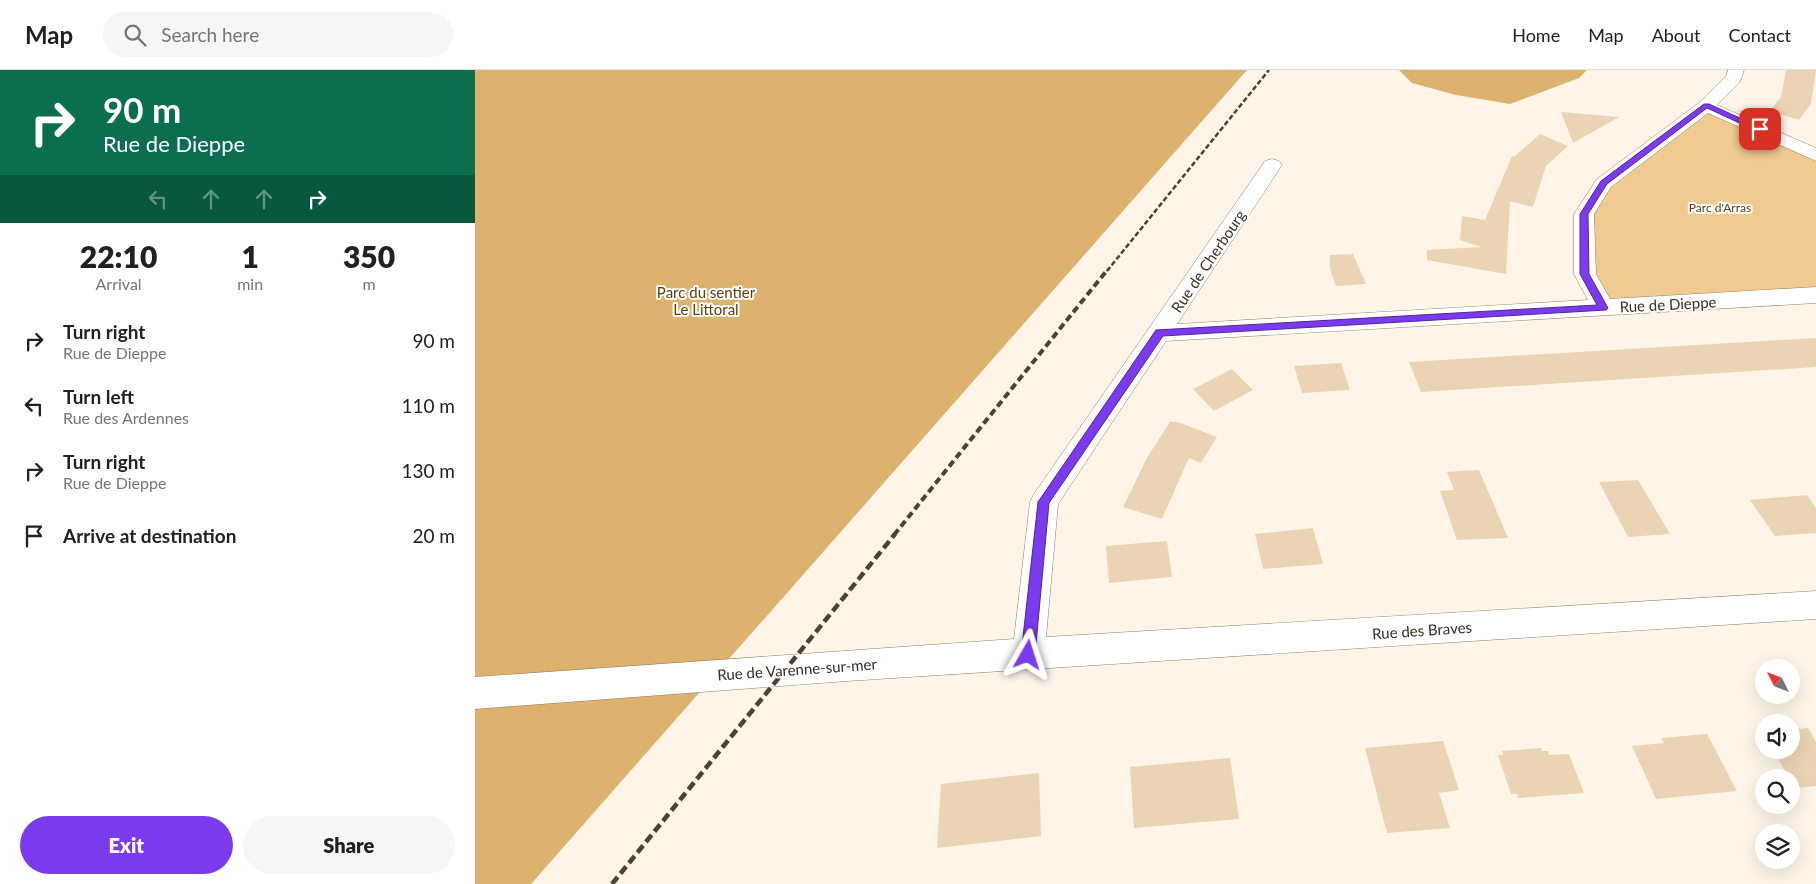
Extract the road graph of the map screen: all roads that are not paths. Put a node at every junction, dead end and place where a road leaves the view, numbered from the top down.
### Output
1 (1736, 70) edge
2 (1706, 106) junction
3 (1816, 155) edge
4 (1272, 165) dead end
5 (1816, 296) edge
6 (1603, 308) junction
7 (1160, 333) junction
8 (1816, 605) edge
9 (1028, 655) junction
10 (475, 693) edge

1 - 2 street
2 - 3 street
2 - 6 street
4 - 7 street, Rue de Cherbourg
5 - 6 street, Rue de Dieppe
6 - 7 street, Rue de Dieppe
7 - 9 street, Rue de Cherbourg
8 - 9 street, Rue des Braves
9 - 10 street, Rue de Varenne-sur-mer

